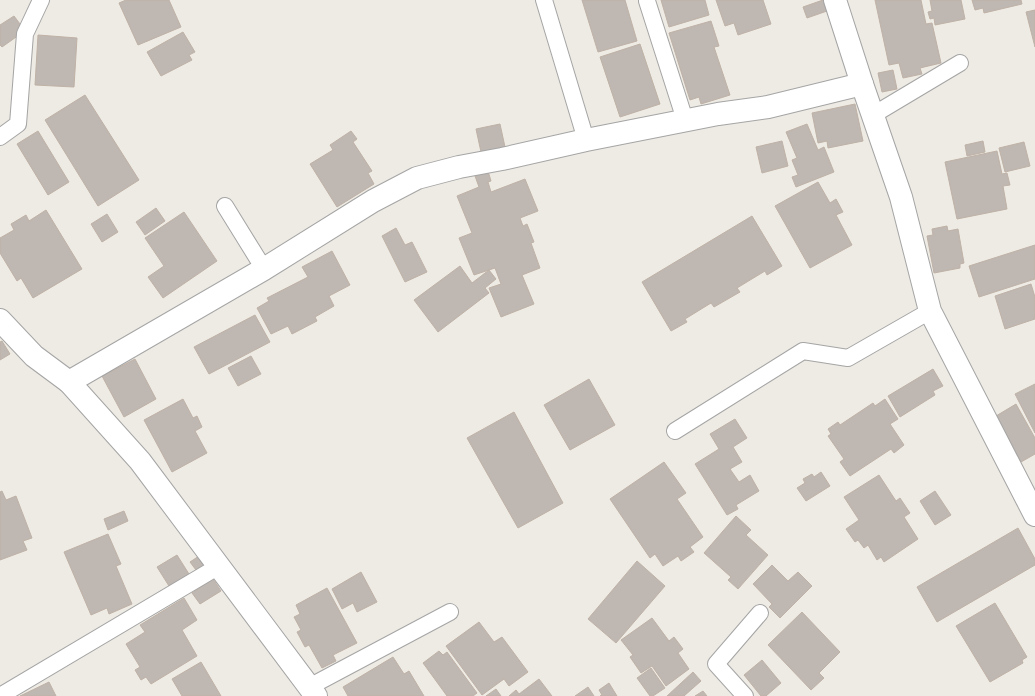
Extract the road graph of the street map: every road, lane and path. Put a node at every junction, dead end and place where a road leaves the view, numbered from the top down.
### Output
1 (41, 0) edge
2 (544, 0) edge
3 (835, 0) edge
4 (647, 1) edge
5 (960, 63) dead end
6 (862, 84) junction
7 (873, 115) junction
8 (685, 120) junction
9 (0, 137) edge
10 (586, 140) junction
11 (225, 206) dead end
12 (264, 269) junction
13 (930, 311) junction
14 (0, 320) edge
15 (69, 382) junction
16 (675, 431) dead end
17 (1035, 515) edge
18 (219, 566) junction
19 (450, 612) dead end
20 (760, 613) dead end
21 (313, 692) edge
22 (0, 696) edge
23 (745, 696) edge

1 - 9 lane
2 - 10 lane
3 - 6 street
4 - 8 lane
5 - 7 lane
6 - 7 street
6 - 8 street
7 - 13 street
8 - 10 street
10 - 12 street
11 - 12 lane
12 - 15 street
13 - 16 lane
13 - 17 street
14 - 15 street
15 - 18 street
18 - 21 street
18 - 22 lane
19 - 21 lane
20 - 23 lane

